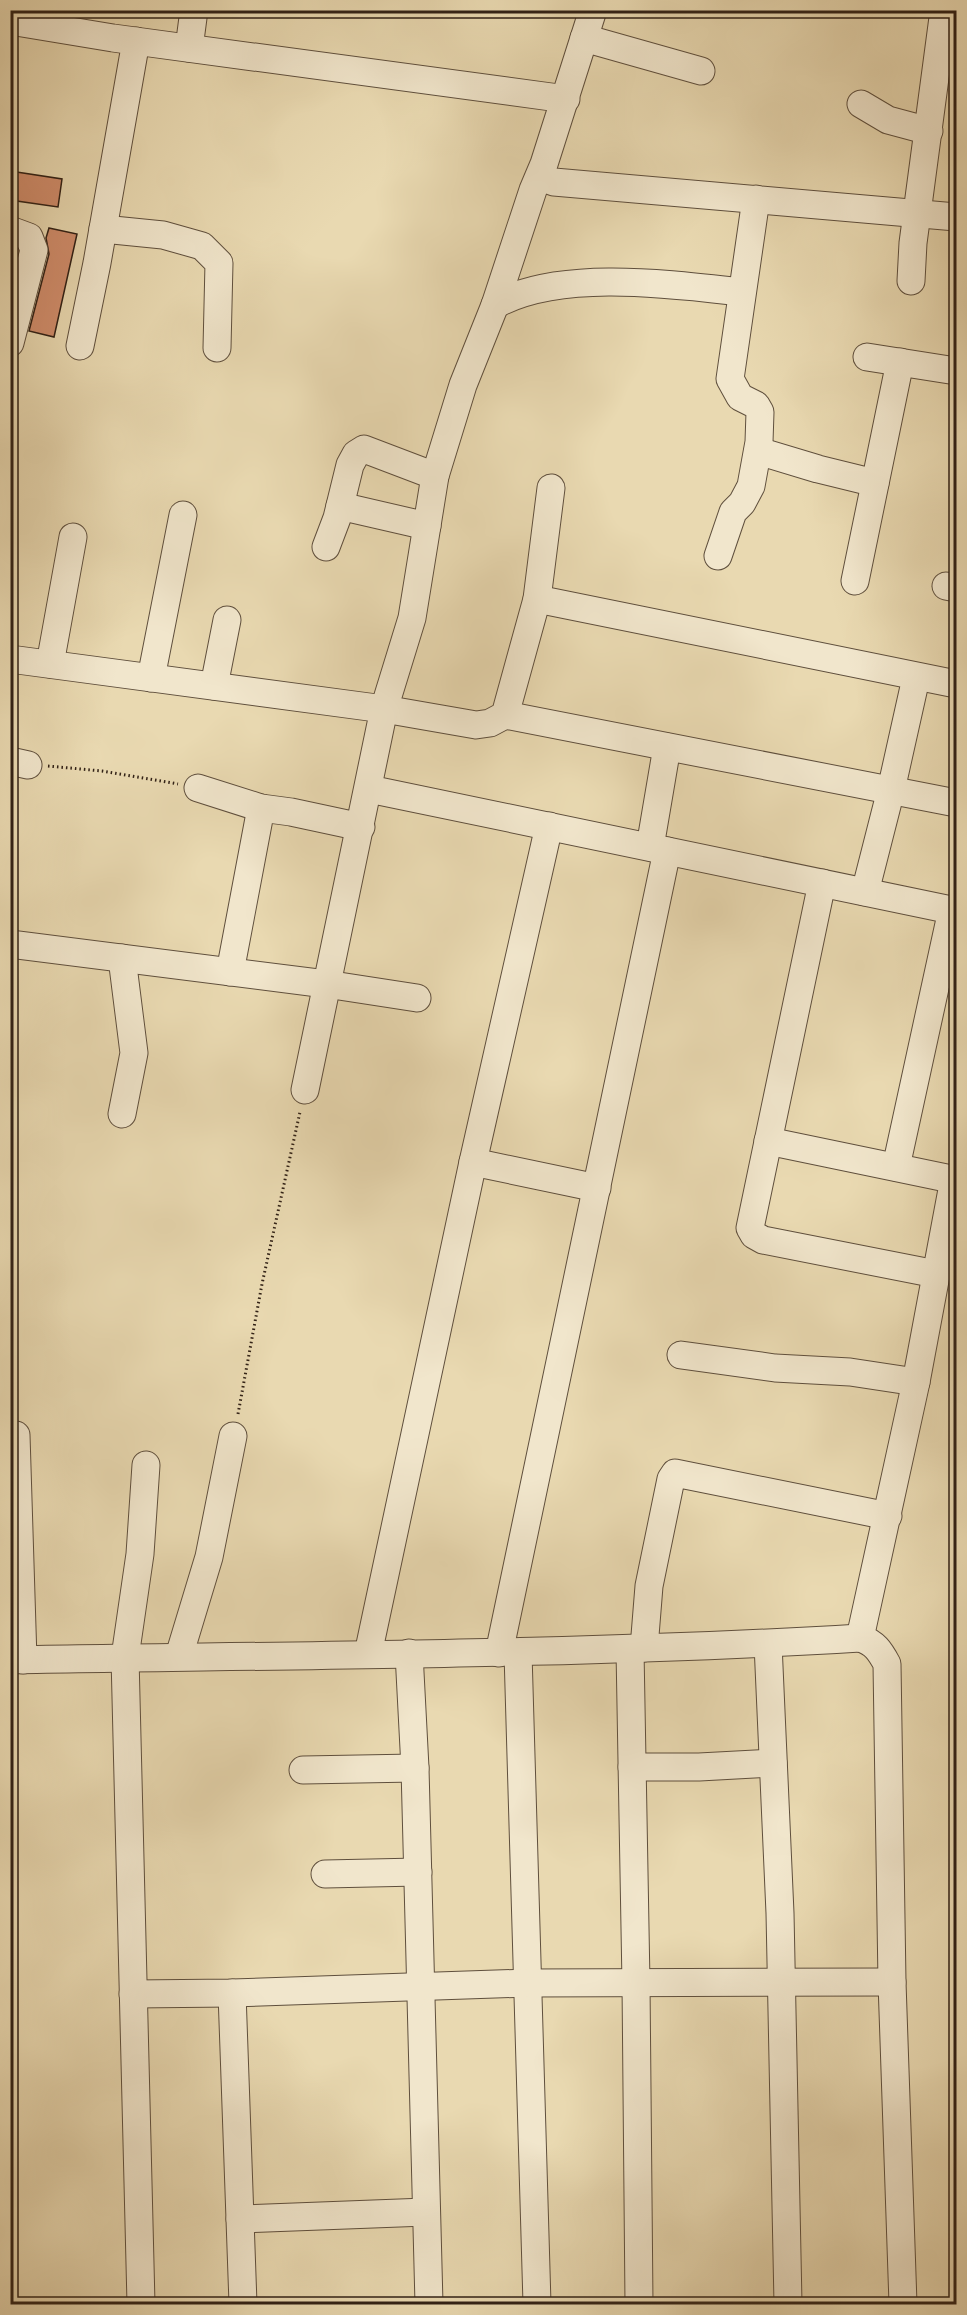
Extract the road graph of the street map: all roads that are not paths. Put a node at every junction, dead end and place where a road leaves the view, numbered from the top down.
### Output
1 (194, 10) edge
2 (593, 10) edge
3 (944, 10) edge
4 (10, 21) edge
5 (82, 22) edge
6 (584, 38) junction
7 (136, 41) junction
8 (189, 48) junction
9 (701, 70) dead end
10 (566, 99) junction
11 (861, 104) dead end
12 (929, 131) junction
13 (540, 177) junction
14 (756, 199) junction
15 (917, 214) junction
16 (957, 217) edge
17 (103, 229) junction
18 (10, 230) edge
19 (911, 281) dead end
20 (741, 292) junction
21 (495, 305) junction
22 (10, 343) edge
23 (80, 346) dead end
24 (217, 348) dead end
25 (867, 357) dead end
26 (900, 362) junction
27 (957, 370) edge
28 (758, 451) junction
29 (435, 476) junction
30 (875, 483) junction
31 (551, 488) dead end
32 (340, 506) junction
33 (183, 515) dead end
34 (427, 526) junction
35 (73, 537) dead end
36 (326, 547) dead end
37 (718, 556) dead end
38 (855, 582) dead end
39 (537, 600) junction
40 (227, 620) dead end
41 (10, 659) edge
42 (50, 664) junction
43 (151, 678) junction
44 (916, 678) junction
45 (957, 684) edge
46 (214, 686) junction
47 (384, 709) junction
48 (505, 715) junction
49 (667, 747) junction
50 (198, 788) road end
51 (369, 789) junction
52 (891, 790) junction
53 (957, 803) edge
54 (261, 808) junction
55 (549, 826) junction
56 (361, 827) junction
57 (658, 849) junction
58 (822, 883) junction
59 (865, 892) junction
60 (954, 910) edge
61 (10, 944) edge
62 (123, 958) junction
63 (230, 972) junction
64 (326, 984) junction
65 (417, 998) dead end
66 (305, 1090) road end
67 (122, 1114) dead end
68 (768, 1141) junction
69 (473, 1162) junction
70 (896, 1167) junction
71 (955, 1179) edge
72 (597, 1188) junction
73 (936, 1274) junction
74 (681, 1355) dead end
75 (916, 1382) junction
76 (16, 1435) dead end
77 (233, 1436) road end
78 (146, 1465) dead end
79 (888, 1516) junction
80 (860, 1638) junction
81 (768, 1644) junction
82 (637, 1649) junction
83 (409, 1653) junction
84 (508, 1653) junction
85 (368, 1654) junction
86 (179, 1656) junction
87 (125, 1657) junction
88 (17, 1660) edge
89 (773, 1763) junction
90 (632, 1767) junction
91 (415, 1768) junction
92 (303, 1770) dead end
93 (418, 1872) junction
94 (325, 1874) dead end
95 (892, 1982) junction
96 (528, 1983) junction
97 (636, 1983) junction
98 (782, 1984) junction
99 (420, 1986) junction
100 (232, 1993) junction
101 (133, 1994) junction
102 (426, 2212) junction
103 (240, 2219) junction
104 (141, 2304) edge
105 (243, 2304) edge
106 (429, 2304) edge
107 (537, 2304) edge
108 (639, 2304) edge
109 (788, 2304) edge
110 (903, 2304) edge

1 - 8 street
2 - 6 street
3 - 12 street
4 - 5 street
5 - 7 street
6 - 9 street
6 - 10 street
7 - 8 street
7 - 17 street
8 - 10 street
10 - 13 street
11 - 12 street
12 - 15 street
13 - 14 street
13 - 21 street
14 - 15 street
14 - 20 street
15 - 16 street
15 - 19 street
17 - 23 street
17 - 24 street
18 - 22 street
20 - 21 street
20 - 28 street
21 - 29 street
25 - 26 street
26 - 27 street
26 - 30 street
28 - 30 street
28 - 37 street
29 - 32 street
29 - 34 street
30 - 38 street
31 - 39 street
32 - 34 street
32 - 36 street
33 - 43 street
34 - 47 street
35 - 42 street
39 - 44 street
39 - 48 street
40 - 46 street
41 - 42 street
42 - 43 street
43 - 46 street
44 - 45 street
44 - 52 street
46 - 47 street
47 - 48 street
47 - 51 street
48 - 49 street
49 - 52 street
49 - 57 street
50 - 54 street
51 - 55 street
51 - 56 street
52 - 53 street
52 - 59 street
54 - 56 street
54 - 63 street
55 - 57 street
55 - 69 street
56 - 64 street
57 - 58 street
57 - 72 street
58 - 59 street
58 - 68 street
59 - 60 street
60 - 70 street
61 - 62 street
62 - 63 street
62 - 67 street
63 - 64 street
64 - 65 street
64 - 66 street
68 - 70 street
68 - 73 street
69 - 72 street
69 - 85 street
70 - 71 street
71 - 73 street
72 - 84 street
73 - 75 street
74 - 75 street
75 - 79 street
76 - 88 street
77 - 86 street
78 - 87 street
79 - 80 street
79 - 82 street
80 - 81 street
80 - 95 street
81 - 82 street
81 - 89 street
82 - 84 street
82 - 90 street
83 - 84 street
83 - 85 street
83 - 91 street
84 - 96 street
85 - 86 street
86 - 87 street
87 - 88 street
87 - 101 street
89 - 90 street
89 - 98 street
90 - 97 street
91 - 92 street
91 - 93 street
93 - 94 street
93 - 99 street
95 - 98 street
95 - 110 street
96 - 97 street
96 - 99 street
96 - 107 street
97 - 98 street
97 - 108 street
98 - 109 street
99 - 100 street
99 - 102 street
100 - 101 street
100 - 103 street
101 - 104 street
102 - 103 street
102 - 106 street
103 - 105 street

